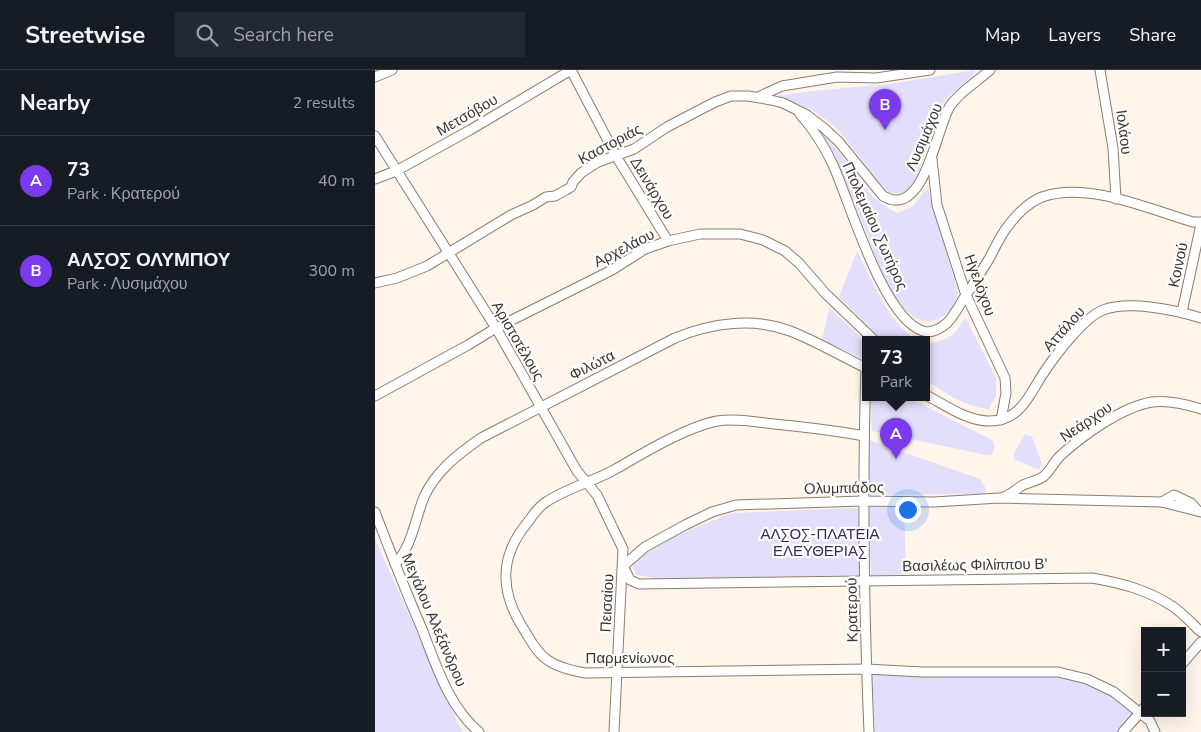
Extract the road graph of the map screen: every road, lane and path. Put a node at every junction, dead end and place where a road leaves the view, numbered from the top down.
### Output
1 (392, 70) edge
2 (571, 70) edge
3 (925, 70) edge
4 (990, 70) edge
5 (1101, 70) edge
6 (837, 73) edge
7 (375, 76) edge
8 (758, 98) junction
9 (797, 110) junction
10 (375, 136) edge
11 (616, 156) junction
12 (932, 158) junction
13 (396, 171) junction
14 (375, 179) edge
15 (1116, 199) junction
16 (1201, 223) edge
17 (668, 241) junction
18 (449, 253) junction
19 (375, 284) edge
20 (966, 295) junction
21 (1182, 312) junction
22 (1201, 318) edge
23 (496, 328) junction
24 (869, 336) edge
25 (862, 366) edge
26 (375, 396) edge
27 (930, 397) edge
28 (865, 401) edge
29 (540, 407) junction
30 (1201, 409) edge
31 (1001, 420) junction
32 (864, 436) junction
33 (587, 483) junction
34 (999, 498) junction
35 (863, 501) junction
36 (1200, 511) edge
37 (375, 512) edge
38 (395, 564) junction
39 (623, 566) junction
40 (866, 580) junction
41 (1201, 632) edge
42 (1201, 642) edge
43 (1186, 659) edge
44 (867, 669) junction
45 (617, 674) junction
46 (1141, 708) edge
47 (1141, 711) edge
48 (1148, 717) edge
49 (478, 731) edge
50 (614, 732) edge
51 (869, 732) edge
52 (1123, 732) edge
53 (1155, 732) edge

1 - 7 street
2 - 11 street, Δεινάρχου
2 - 13 street, Μετσόβου
3 - 6 street
4 - 12 street, Λυσιμάχου
5 - 15 street, Ιολάου
6 - 8 street
8 - 9 street, Καστοριάς
8 - 11 street, Καστοριάς
9 - 12 street, Λυσιμάχου
9 - 20 street, Πτολεμαίου Σωτήρος
10 - 13 street, Αριστοτέλους
11 - 17 street, Δεινάρχου
11 - 18 street, Καστοριάς
12 - 20 street, Ηγελόχου
13 - 14 street, Μετσόβου
13 - 18 street, Αριστοτέλους
15 - 16 street, Πτολεμαίου Σωτήρος
15 - 20 street, Πτολεμαίου Σωτήρος
16 - 21 street, Κοινού
17 - 23 street, Αρχελάου
17 - 24 street, Αρχελάου
18 - 19 street, Καστοριάς
18 - 23 street, Αριστοτέλους
20 - 31 street, Ηγελόχου
21 - 22 street, Αττάλου
21 - 31 street, Αττάλου
23 - 26 street, Αρχελάου
23 - 29 street, Αριστοτέλους
25 - 29 street, Φιλώτα
27 - 31 street
28 - 32 street, Κρατερού
29 - 33 street, Αριστοτέλους
29 - 38 street, Φιλώτα
30 - 34 street, Νεάρχου
32 - 33 street, Παρμενίωνος
32 - 35 street, Κρατερού
33 - 39 street, Αριστοτέλους
33 - 45 street, Παρμενίωνος
34 - 35 street, Ολυμπιάδος
34 - 36 street, Ολυμπιάδος
35 - 39 street, Ολυμπιάδος
35 - 40 street, Κρατερού
37 - 38 street, Μεγάλου Αλεξάνδρου
38 - 49 street, Μεγάλου Αλεξάνδρου
39 - 40 street, Βασιλέως Φιλίππου Β'
39 - 45 street, Πεισαίου
40 - 41 street, Βασιλέως Φιλίππου Β'
40 - 44 street, Κρατερού
42 - 43 street
44 - 45 street, Παρμενίωνος
44 - 46 street, Παρμενίωνος
44 - 51 street, Κρατερού
45 - 50 street, Πεισαίου
47 - 52 street
48 - 53 street, Παρμενίωνος

